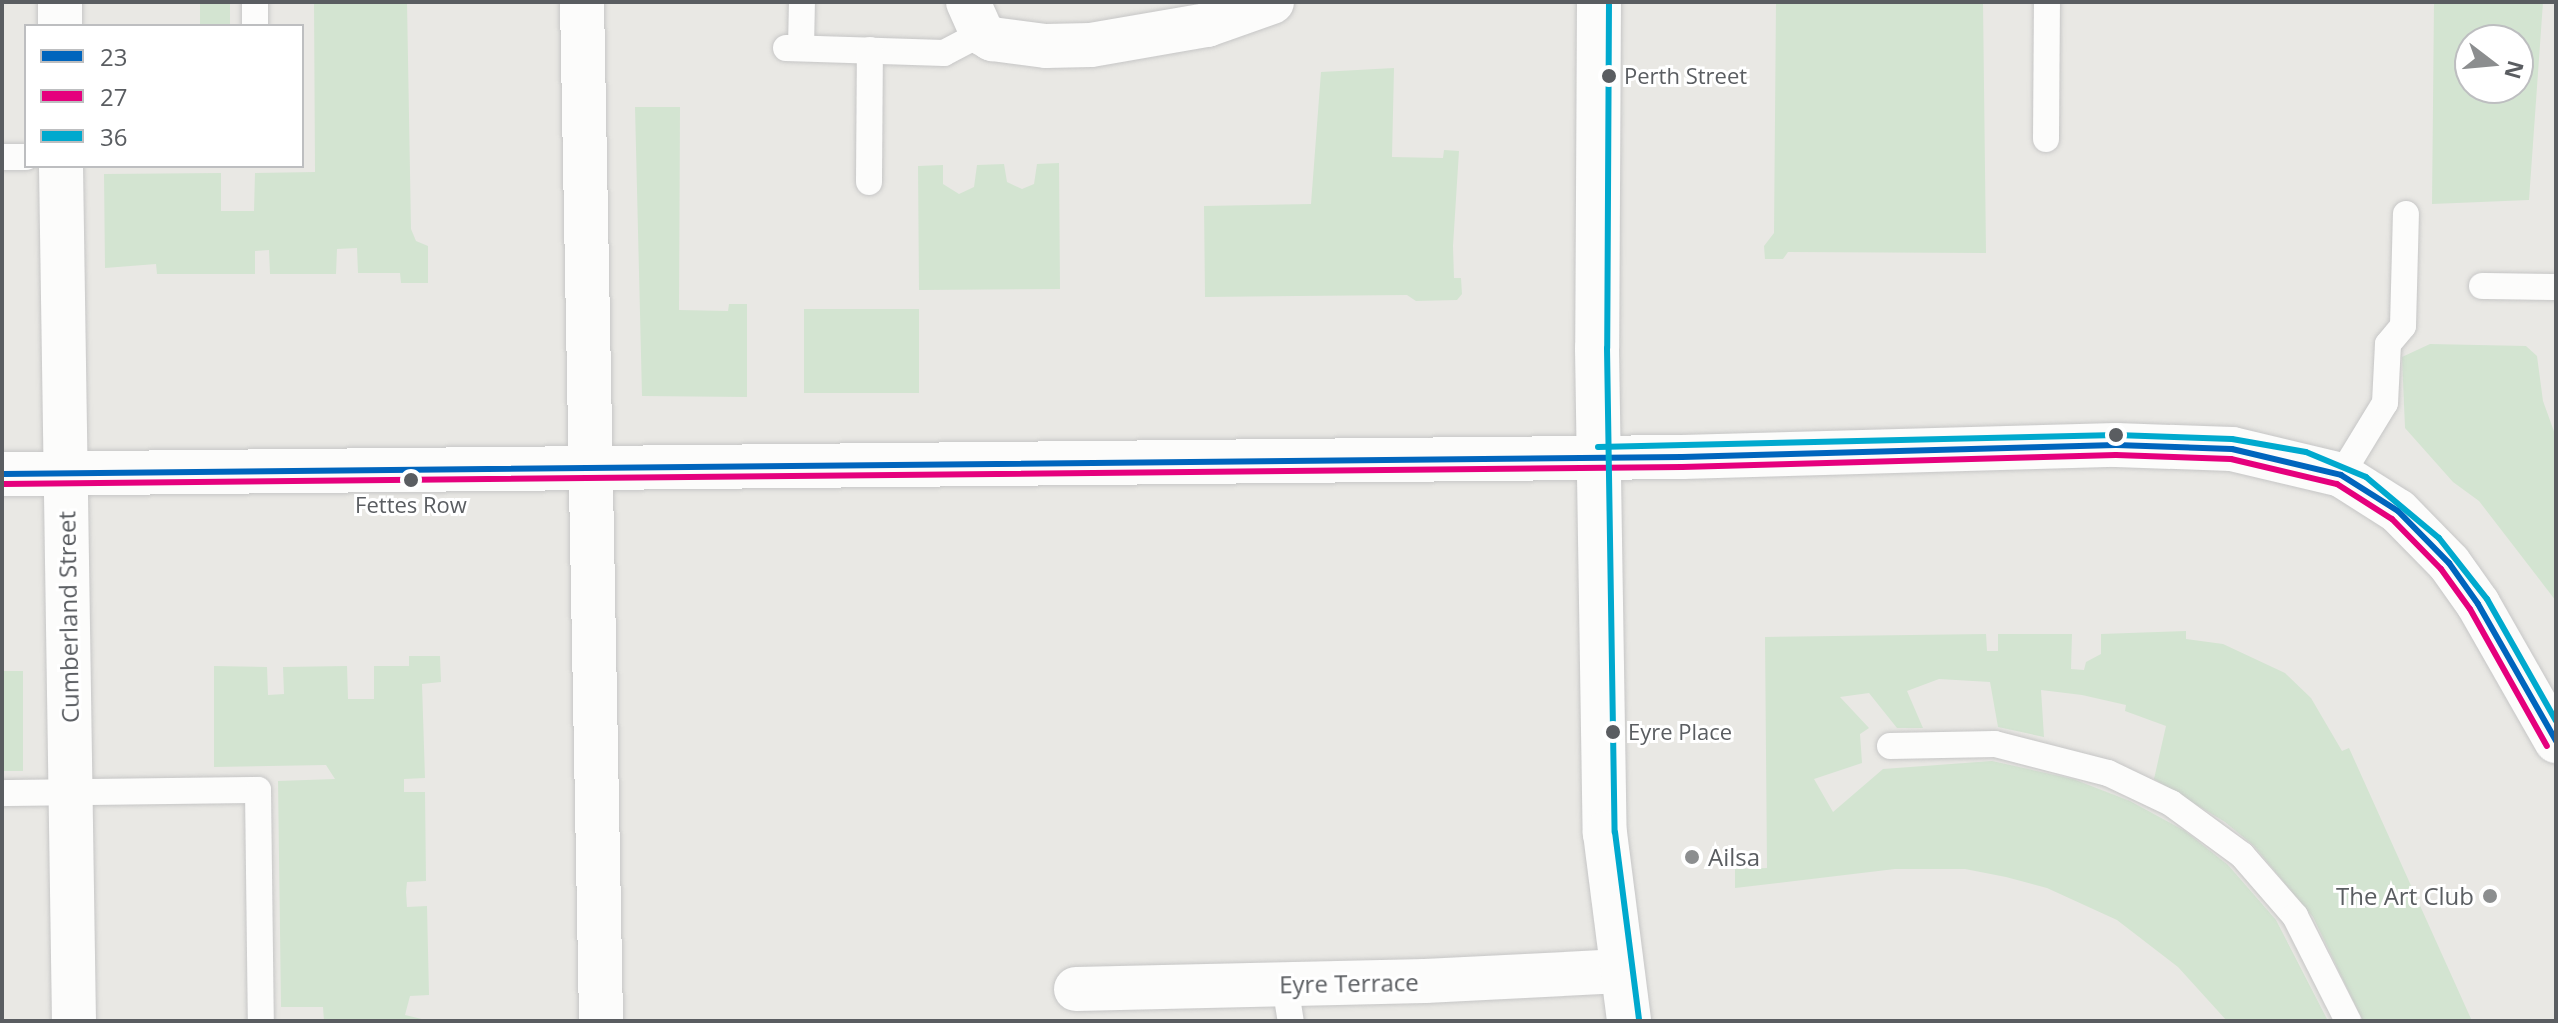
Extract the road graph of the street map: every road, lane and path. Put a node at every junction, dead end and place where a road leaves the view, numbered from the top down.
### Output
1 (60, 2) edge
2 (255, 2) edge
3 (582, 2) edge
4 (802, 2) edge
5 (1272, 2) edge
6 (1599, 2) edge
7 (2047, 2) edge
8 (975, 17) edge
9 (60, 24) edge
10 (255, 24) edge
11 (870, 50) junction
12 (2046, 139) dead end
13 (2, 157) edge
14 (24, 157) edge
15 (61, 168) edge
16 (869, 182) dead end
17 (2406, 214) dead end
18 (2482, 286) dead end
19 (2556, 287) edge
20 (1598, 457) junction
21 (593, 468) junction
22 (66, 473) junction
23 (2, 474) edge
24 (2341, 475) junction
25 (2556, 741) edge
26 (1890, 746) dead end
27 (71, 792) junction
28 (2, 793) edge
29 (1621, 971) junction
30 (1076, 989) dead end
31 (1288, 1003) edge
32 (74, 1021) edge
33 (261, 1021) edge
34 (601, 1021) edge
35 (1629, 1021) edge
36 (2348, 1021) edge

1 - 9 street
2 - 10 lane
3 - 21 street
4 - 11 lane
5 - 8 street
6 - 20 street
7 - 12 lane
8 - 11 lane
11 - 16 lane
13 - 14 lane
15 - 22 street, Cumberland Street
17 - 24 lane
18 - 19 lane
20 - 21 street
20 - 24 street
20 - 29 street
21 - 22 street
21 - 34 street
22 - 23 street
22 - 27 street, Cumberland Street
24 - 25 street
26 - 36 lane
27 - 28 lane
27 - 32 street, Cumberland Street
27 - 33 lane
29 - 31 street, Eyre Terrace
29 - 35 street
30 - 31 street, Eyre Terrace

